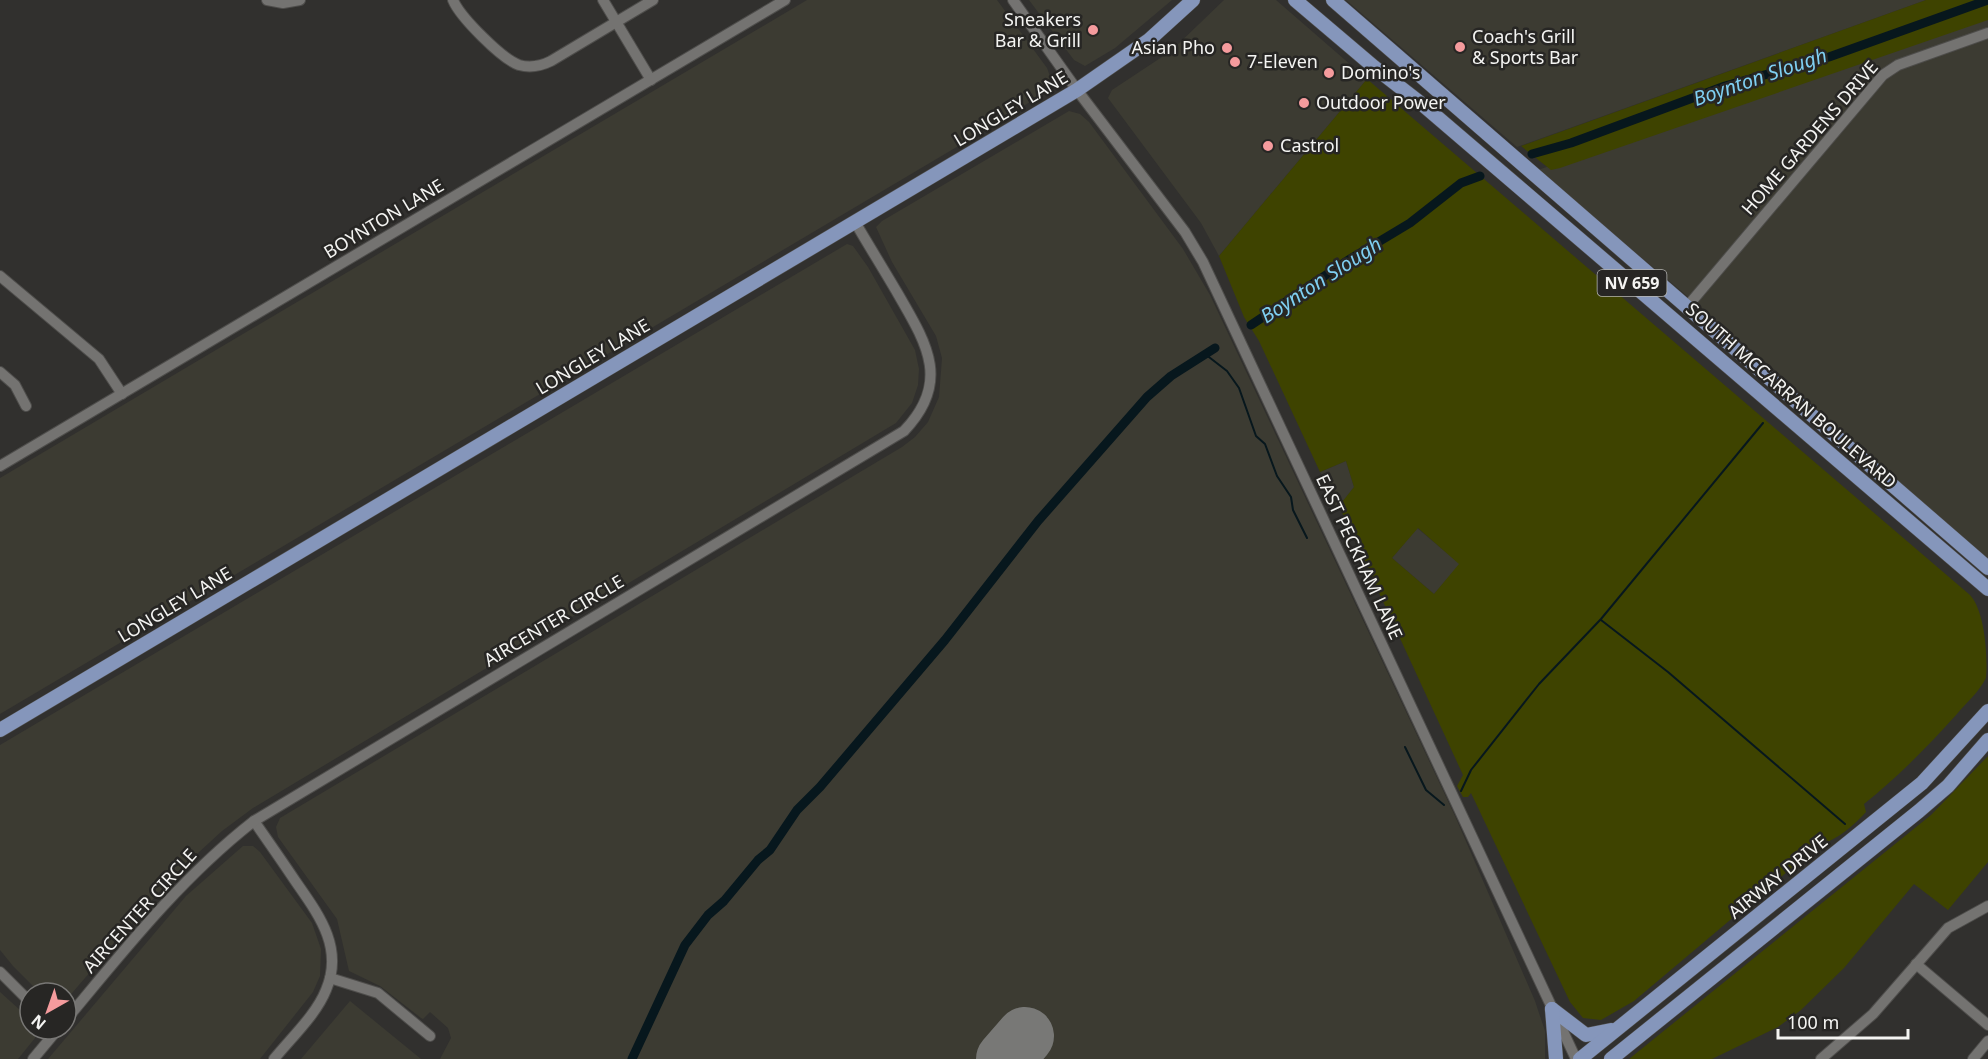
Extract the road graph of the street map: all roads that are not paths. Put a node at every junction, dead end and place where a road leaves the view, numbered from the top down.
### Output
1 (267, 0) edge
2 (300, 0) edge
3 (453, 0) edge
4 (603, 0) edge
5 (653, 0) edge
6 (785, 0) edge
7 (1013, 0) edge
8 (1193, 0) edge
9 (1295, 0) edge
10 (1333, 0) edge
11 (616, 22) junction
12 (1988, 33) edge
13 (651, 80) junction
14 (1077, 90) junction
15 (1554, 217) junction
16 (855, 222) junction
17 (0, 276) edge
18 (1686, 308) junction
19 (0, 372) edge
20 (122, 394) junction
21 (26, 406) dead end
22 (0, 466) edge
23 (1988, 568) edge
24 (1966, 570) junction
25 (1988, 589) edge
26 (1988, 599) edge
27 (1988, 704) edge
28 (1988, 711) edge
29 (1972, 729) junction
30 (0, 730) edge
31 (1988, 740) edge
32 (254, 821) junction
33 (1988, 906) edge
34 (1916, 964) junction
35 (0, 972) edge
36 (330, 978) junction
37 (18, 990) edge
38 (78, 1006) edge
39 (1552, 1008) junction
40 (1988, 1025) edge
41 (1622, 1026) junction
42 (430, 1036) dead end
43 (1636, 1039) junction
44 (48, 1041) edge
45 (1988, 1041) edge
46 (33, 1059) edge
47 (274, 1059) edge
48 (1556, 1059) edge
49 (1578, 1059) edge
50 (1611, 1059) edge
51 (1618, 1059) edge
52 (1821, 1059) edge
53 (1973, 1059) edge

1 - 2 street
3 - 11 street
4 - 11 street
5 - 11 street
6 - 13 street, BOYNTON LANE
7 - 14 street, EAST PECKHAM LANE
8 - 14 main road, LONGLEY LANE
9 - 15 main road, SOUTH MCCARRAN BOULEVARD / NV 659
10 - 18 main road, SOUTH MCCARRAN BOULEVARD / NV 659
11 - 13 street
12 - 18 street, HOME GARDENS DRIVE
13 - 20 street, BOYNTON LANE
14 - 16 main road, LONGLEY LANE
14 - 39 street, EAST PECKHAM LANE
15 - 18 main road
15 - 24 main road, SOUTH MCCARRAN BOULEVARD / NV 659
16 - 30 main road, LONGLEY LANE
16 - 32 street, AIRCENTER CIRCLE
17 - 20 street
18 - 23 main road, SOUTH MCCARRAN BOULEVARD / NV 659
19 - 21 street
20 - 22 street, BOYNTON LANE
24 - 25 main road, SOUTH MCCARRAN BOULEVARD / NV 659
24 - 26 main road
27 - 29 main road
28 - 29 main road, AIRWAY DRIVE
29 - 41 main road, AIRWAY DRIVE
31 - 43 main road, AIRWAY DRIVE
32 - 36 street
32 - 38 street, AIRCENTER CIRCLE
33 - 34 street
34 - 40 street
34 - 52 street
35 - 37 street
36 - 42 street
36 - 47 street
39 - 41 main road
39 - 48 main road
39 - 49 street, EAST PECKHAM LANE
41 - 49 main road, AIRWAY DRIVE
43 - 50 main road
43 - 51 main road
44 - 46 street
45 - 53 street

